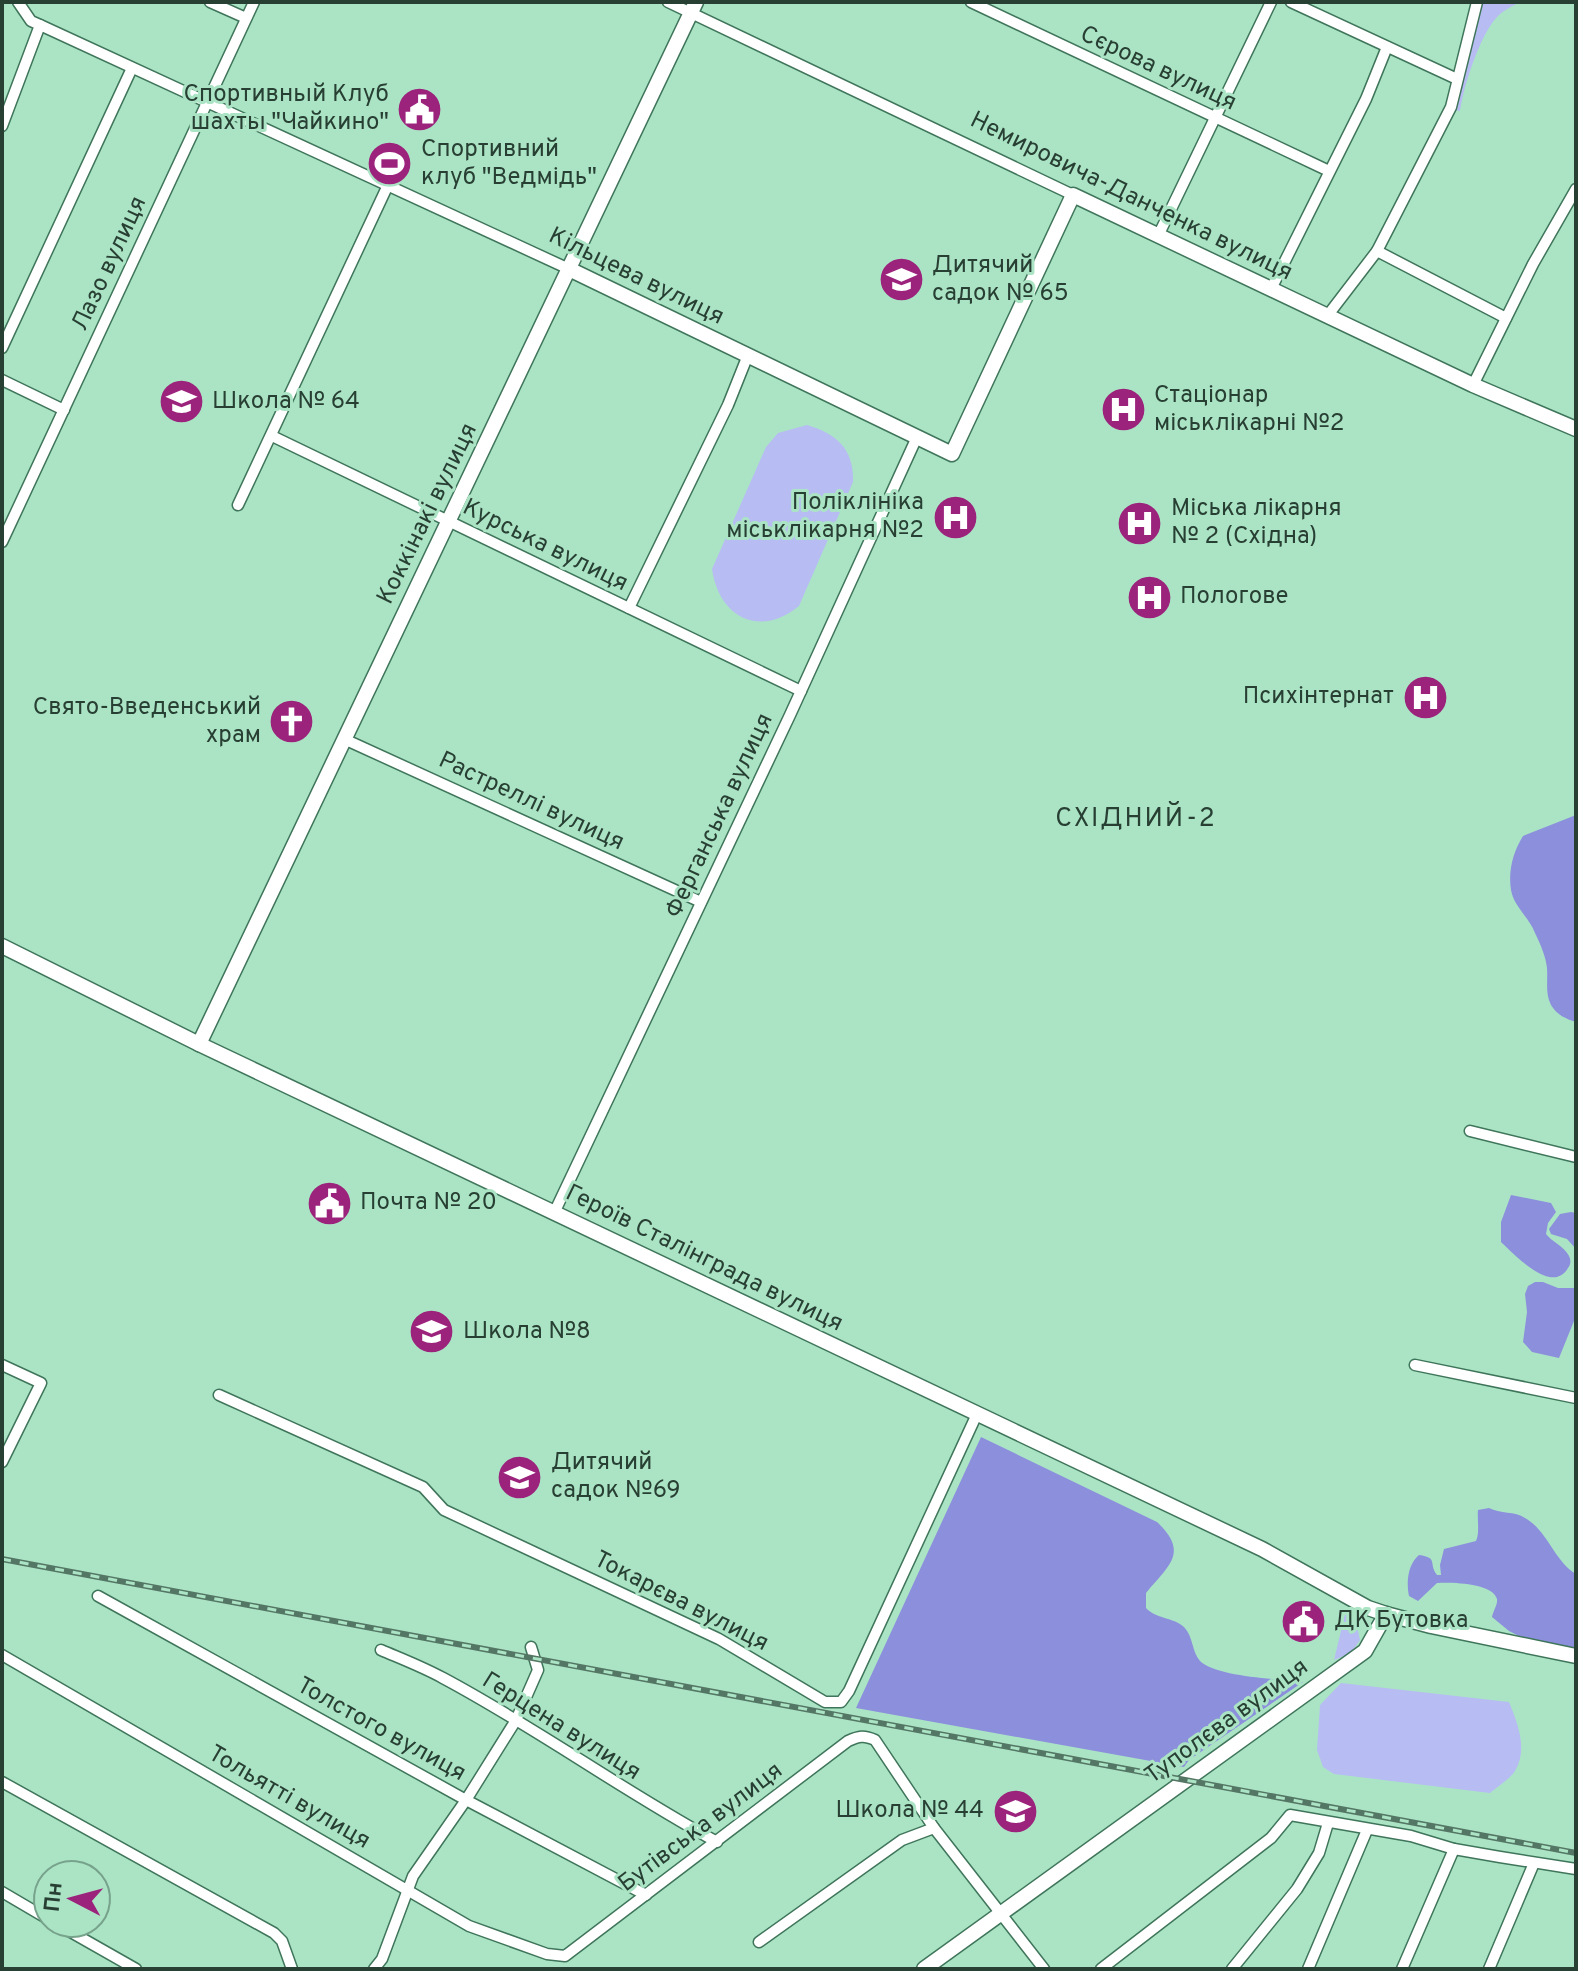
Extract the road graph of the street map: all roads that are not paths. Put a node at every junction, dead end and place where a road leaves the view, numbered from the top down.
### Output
1 (18, 2) edge
2 (210, 2) edge
3 (254, 2) edge
4 (668, 2) edge
5 (971, 2) edge
6 (1271, 2) edge
7 (1291, 2) edge
8 (1477, 2) edge
9 (693, 7) edge
10 (246, 18) junction
11 (40, 25) junction
12 (1387, 47) junction
13 (132, 68) junction
14 (1457, 79) junction
15 (207, 101) junction
16 (1217, 118) junction
17 (2, 126) edge
18 (1329, 171) junction
19 (388, 185) junction
20 (1576, 189) edge
21 (1073, 195) junction
22 (1158, 236) junction
23 (1377, 251) junction
24 (569, 269) junction
25 (1271, 289) junction
26 (1328, 315) junction
27 (1506, 318) junction
28 (2, 348) edge
29 (748, 355) junction
30 (2, 380) edge
31 (1473, 385) junction
32 (64, 410) junction
33 (1576, 429) edge
34 (272, 436) junction
35 (917, 437) junction
36 (238, 505) dead end
37 (449, 522) junction
38 (2, 542) edge
39 (629, 608) junction
40 (801, 691) junction
41 (344, 739) junction
42 (701, 902) junction
43 (2, 946) edge
44 (199, 1044) junction
45 (1470, 1131) dead end
46 (1576, 1157) edge
47 (555, 1211) junction
48 (2, 1365) edge
49 (1415, 1365) dead end
50 (219, 1395) dead end
51 (1576, 1398) edge
52 (977, 1414) junction
53 (2, 1462) edge
54 (98, 1596) dead end
55 (1386, 1614) junction
56 (531, 1647) dead end
57 (381, 1650) dead end
58 (2, 1655) edge
59 (1576, 1656) edge
60 (516, 1720) junction
61 (2, 1782) edge
62 (466, 1800) junction
63 (1328, 1823) junction
64 (934, 1828) junction
65 (1367, 1830) junction
66 (717, 1842) junction
67 (1454, 1849) junction
68 (1534, 1863) junction
69 (1576, 1869) edge
70 (408, 1890) junction
71 (2, 1892) edge
72 (646, 1895) junction
73 (32, 1910) edge
74 (999, 1914) junction
75 (82, 1939) edge
76 (759, 1942) dead end
77 (565, 1956) joint
78 (116, 1959) junction
79 (110, 1969) edge
80 (136, 1969) edge
81 (292, 1969) edge
82 (374, 1969) edge
83 (924, 1969) edge
84 (1044, 1969) edge
85 (1101, 1969) edge
86 (1232, 1969) edge
87 (1308, 1969) edge
88 (1402, 1969) edge
89 (1489, 1969) edge

1 - 11 street
2 - 10 street
3 - 10 street, Лазо вулиця
4 - 9 street, Немировича-Данченка вулиця
5 - 16 street, Сєрова вулиця
6 - 16 street
7 - 12 street
8 - 14 street
9 - 21 street, Немировича-Данченка вулиця
9 - 24 street, Коккінакі вулиця
10 - 15 street, Лазо вулиця
11 - 13 street, Кільцева вулиця
11 - 17 street
12 - 14 street
12 - 18 street
13 - 15 street, Кільцева вулиця
13 - 28 street
14 - 23 street
15 - 19 street, Кільцева вулиця
15 - 32 street, Лазо вулиця
16 - 18 street, Сєрова вулиця
16 - 22 street
18 - 25 street
19 - 24 street, Кільцева вулиця
19 - 34 street
20 - 27 street
21 - 22 street, Немировича-Данченка вулиця
21 - 35 street, Кільцева вулиця
22 - 25 street, Немировича-Данченка вулиця
23 - 26 street
23 - 27 street
24 - 29 street, Кільцева вулиця
24 - 37 street, Коккінакі вулиця
25 - 26 street, Немировича-Данченка вулиця
26 - 31 street, Немировича-Данченка вулиця
27 - 31 street
29 - 35 street, Кільцева вулиця
29 - 39 street
30 - 32 street
31 - 33 street, Немировича-Данченка вулиця
32 - 38 street, Лазо вулиця
34 - 36 street
34 - 37 street, Курська вулиця
35 - 40 street, Ферганська вулиця
37 - 39 street, Курська вулиця
37 - 41 street, Коккінакі вулиця
39 - 40 street, Курська вулиця
40 - 42 street, Ферганська вулиця
41 - 42 street, Растреллі вулиця
41 - 44 street, Коккінакі вулиця
42 - 47 street, Ферганська вулиця
43 - 44 street, Героїв Сталінграда вулиця
44 - 47 street, Героїв Сталінграда вулиця
45 - 46 street
47 - 52 street, Героїв Сталінграда вулиця
48 - 53 street
49 - 51 street
50 - 52 street, Токарєва вулиця
52 - 55 street, Героїв Сталінграда вулиця
54 - 62 street, Толстого вулиця
55 - 59 street
55 - 74 street, Туполєва вулиця
56 - 60 street
57 - 60 street, Герцена вулиця
58 - 70 street, Тольятті вулиця
60 - 62 street
60 - 66 street, Герцена вулиця
61 - 81 street
62 - 70 street
62 - 72 street, Толстого вулиця
63 - 65 street
63 - 85 street
63 - 86 street
64 - 66 street, Бутівська вулиця
64 - 74 street
64 - 76 street
65 - 67 street
65 - 87 street
66 - 72 street, Бутівська вулиця
67 - 68 street
67 - 88 street
68 - 69 street
68 - 89 street
70 - 77 street, Тольятті вулиця
70 - 82 street
71 - 73 street
72 - 77 street, Бутівська вулиця
74 - 83 street, Туполєва вулиця
74 - 84 street
75 - 78 street
78 - 79 street
78 - 80 street

